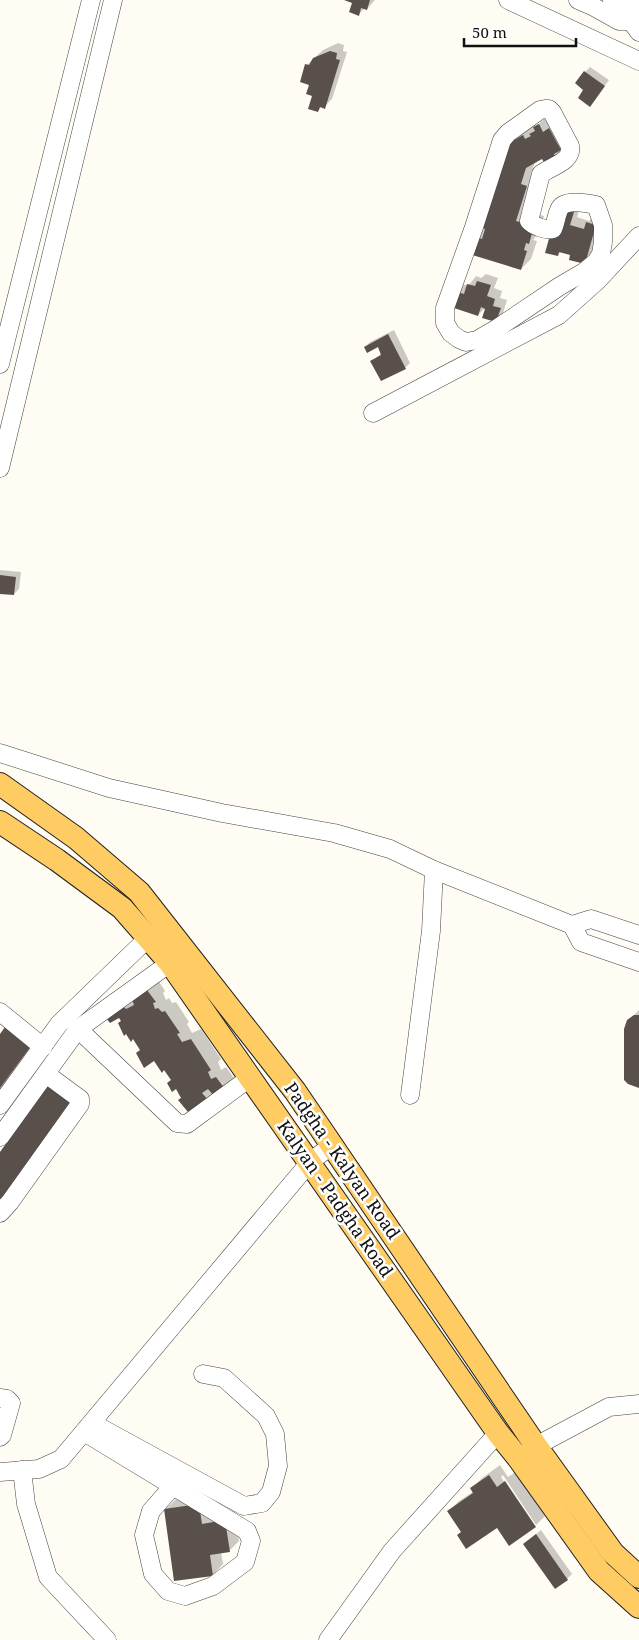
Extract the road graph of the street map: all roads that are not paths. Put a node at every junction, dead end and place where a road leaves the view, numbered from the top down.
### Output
1 (90, 0) edge
2 (113, 0) edge
3 (508, 0) edge
4 (578, 0) edge
5 (612, 0) edge
6 (631, 0) edge
7 (635, 26) edge
8 (639, 61) edge
9 (639, 236) edge
10 (560, 286) junction
11 (571, 304) junction
12 (481, 347) junction
13 (0, 364) edge
14 (373, 413) dead end
15 (0, 468) edge
16 (0, 754) edge
17 (0, 784) edge
18 (0, 822) edge
19 (434, 870) junction
20 (572, 925) junction
21 (620, 928) junction
22 (639, 935) edge
23 (148, 938) junction
24 (612, 953) junction
25 (179, 959) junction
26 (639, 962) edge
27 (0, 1012) edge
28 (78, 1029) junction
29 (43, 1047) junction
30 (46, 1074) junction
31 (251, 1077) junction
32 (295, 1091) junction
33 (410, 1095) dead end
34 (0, 1105) edge
35 (271, 1107) junction
36 (0, 1137) edge
37 (332, 1145) junction
38 (310, 1162) junction
39 (0, 1213) edge
40 (203, 1374) dead end
41 (0, 1398) edge
42 (639, 1404) edge
43 (88, 1427) junction
44 (498, 1433) junction
45 (0, 1437) edge
46 (528, 1452) junction
47 (22, 1470) junction
48 (0, 1472) edge
49 (173, 1486) junction
50 (613, 1553) junction
51 (599, 1571) junction
52 (639, 1578) edge
53 (639, 1607) edge
54 (107, 1640) edge
55 (328, 1640) edge

1 - 13 street
2 - 15 street
3 - 8 street
4 - 7 street
5 - 7 street
6 - 7 street
9 - 11 street
10 - 11 street
10 - 12 street
10 - 12 street
11 - 12 street
12 - 14 street
16 - 19 street
17 - 25 main road, Padgha - Kalyan Road
18 - 23 main road, Kalyan - Padgha Road
19 - 20 street
19 - 33 street
20 - 21 street
20 - 24 street
21 - 22 street
21 - 24 street
23 - 25 main road, Kalyan - Padgha Road
23 - 29 street
24 - 26 street
25 - 28 street
25 - 31 main road, Kalyan - Padgha Road
25 - 32 main road, Padgha - Kalyan Road
27 - 29 street
28 - 30 street
28 - 31 street
29 - 34 street
30 - 36 street
30 - 39 street
31 - 35 main road, Kalyan - Padgha Road
32 - 35 main road
32 - 37 main road, Padgha - Kalyan Road
35 - 38 main road, Kalyan - Padgha Road
37 - 38 street
37 - 46 main road, Padgha - Kalyan Road
38 - 43 street
38 - 44 main road, Kalyan - Padgha Road
40 - 43 street
41 - 45 street
42 - 46 street
43 - 47 street
43 - 49 street
44 - 46 main road, Kalyan - Padgha Road
44 - 55 street
46 - 50 main road, Padgha - Kalyan Road
46 - 51 main road, Kalyan - Padgha Road
47 - 48 street
47 - 54 street
49 - 49 street
50 - 51 main road
50 - 52 main road, Padgha - Kalyan Road
51 - 53 main road, Kalyan - Padgha Road

